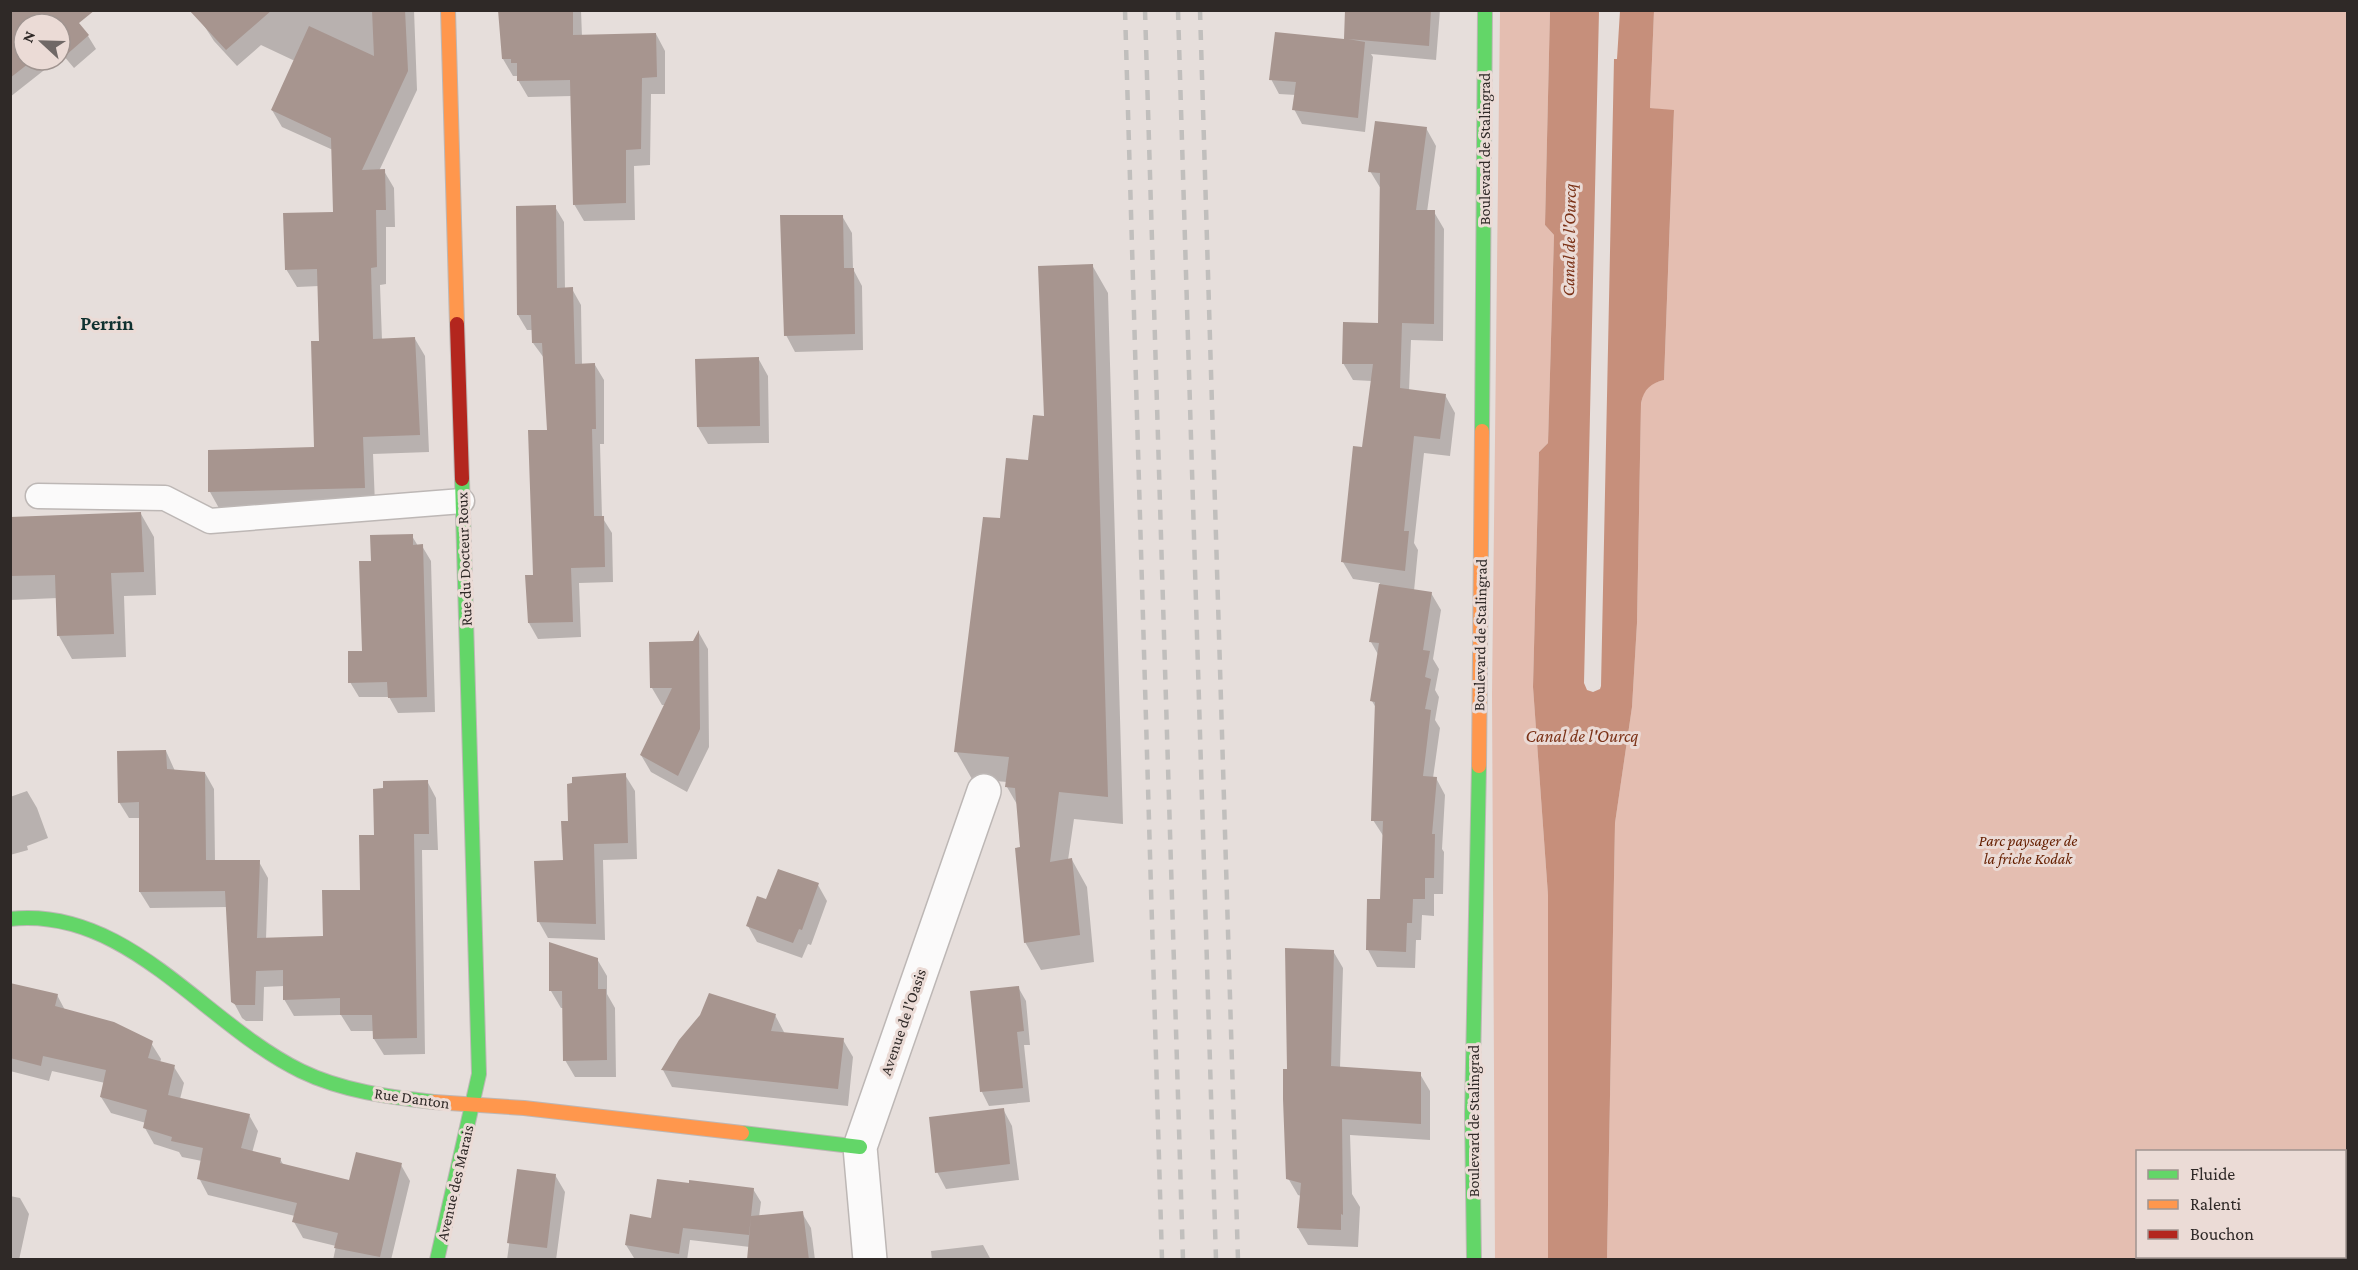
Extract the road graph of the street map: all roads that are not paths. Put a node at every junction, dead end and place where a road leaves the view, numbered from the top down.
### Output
1 (448, 10) edge
2 (1485, 10) edge
3 (39, 496) dead end
4 (462, 501) junction
5 (984, 790) dead end
6 (10, 919) edge
7 (472, 1106) junction
8 (860, 1147) junction
9 (437, 1260) edge
10 (870, 1260) edge
11 (1474, 1260) edge

1 - 4 street, Rue du Docteur Roux
2 - 11 street, Boulevard de Stalingrad
3 - 4 lane
4 - 7 street, Rue du Docteur Roux
5 - 8 street, Avenue de l'Oasis
6 - 7 street, Rue Danton
7 - 8 street, Rue Danton
7 - 9 street, Avenue des Marais
8 - 10 street, Avenue de l'Oasis

